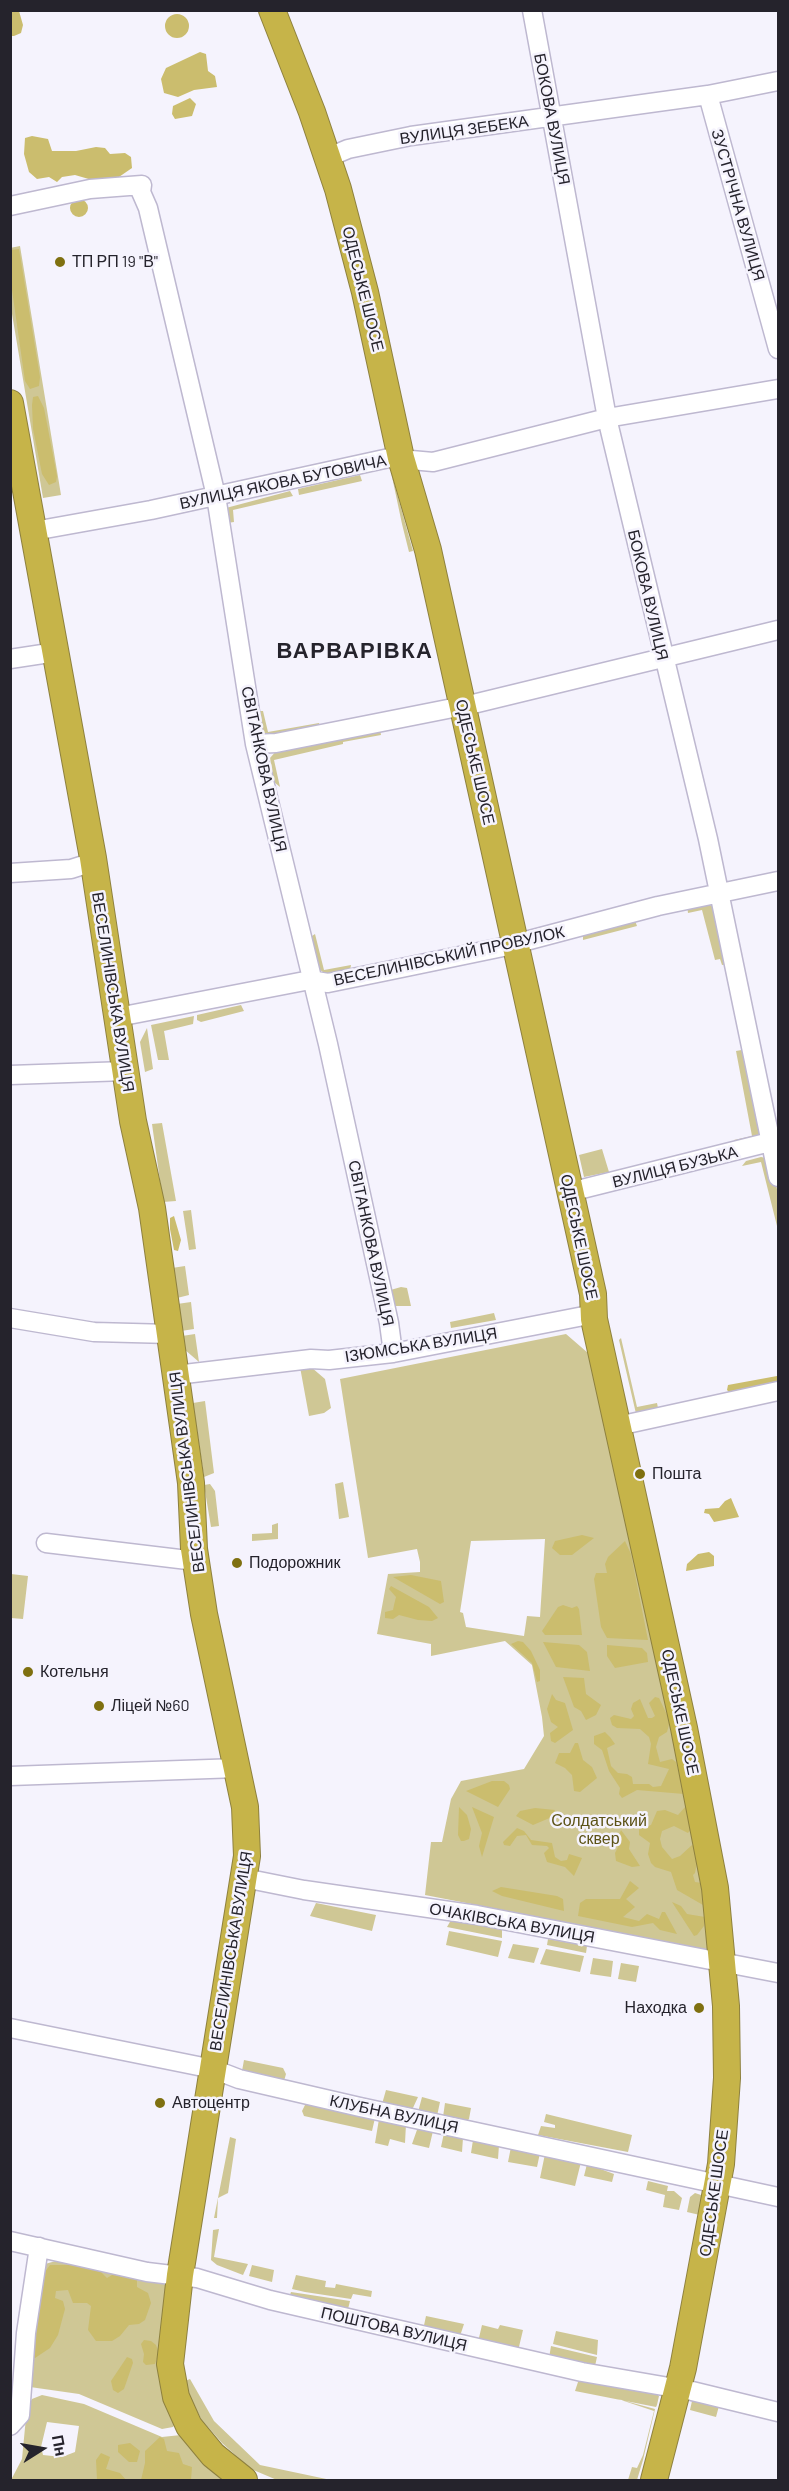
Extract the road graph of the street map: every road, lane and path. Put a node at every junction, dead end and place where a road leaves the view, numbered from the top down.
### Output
1 (272, 10) edge
2 (532, 10) edge
3 (778, 81) edge
4 (708, 95) junction
5 (552, 117) junction
6 (329, 158) junction
7 (10, 206) edge
8 (778, 349) edge
9 (778, 389) edge
10 (10, 403) edge
11 (607, 418) junction
12 (401, 458) junction
13 (216, 496) junction
14 (34, 531) junction
15 (778, 630) edge
16 (56, 652) junction
17 (663, 657) junction
18 (10, 659) edge
19 (463, 706) junction
20 (255, 744) junction
21 (93, 862) junction
22 (10, 873) edge
23 (778, 881) edge
24 (720, 894) junction
25 (516, 944) junction
26 (310, 980) junction
27 (118, 1017) junction
28 (126, 1071) junction
29 (10, 1075) edge
30 (774, 1142) edge
31 (778, 1177) edge
32 (570, 1192) junction
33 (594, 1314) junction
34 (10, 1318) edge
35 (170, 1334) junction
36 (393, 1353) junction
37 (176, 1375) junction
38 (778, 1391) edge
39 (618, 1426) junction
40 (46, 1543) dead end
41 (196, 1561) junction
42 (238, 1768) junction
43 (10, 1776) edge
44 (244, 1878) junction
45 (723, 1962) junction
46 (778, 1973) edge
47 (10, 2028) edge
48 (213, 2069) junction
49 (718, 2186) junction
50 (778, 2197) edge
51 (10, 2241) edge
52 (39, 2247) junction
53 (180, 2275) junction
54 (679, 2389) junction
55 (778, 2412) edge
56 (10, 2426) edge
57 (244, 2481) edge
58 (654, 2481) edge

1 - 6 highway, ОДЕСЬКЕ ШОСЕ
2 - 5 street, БОКОВА ВУЛИЦЯ
3 - 4 street, ВУЛИЦЯ ЗЕБЕКА
4 - 5 street, ВУЛИЦЯ ЗЕБЕКА
4 - 8 street, ЗУСТРІЧНА ВУЛИЦЯ
5 - 6 street, ВУЛИЦЯ ЗЕБЕКА
5 - 11 street, БОКОВА ВУЛИЦЯ
6 - 12 highway, ОДЕСЬКЕ ШОСЕ
7 - 13 street, СВІТАНКОВА ВУЛИЦЯ
9 - 11 street, ВУЛИЦЯ ЯКОВА БУТОВИЧА
10 - 14 highway, ВЕСЕЛИНІВСЬКА ВУЛИЦЯ
11 - 12 street, ВУЛИЦЯ ЯКОВА БУТОВИЧА
11 - 17 street, БОКОВА ВУЛИЦЯ
12 - 13 street, ВУЛИЦЯ ЯКОВА БУТОВИЧА
12 - 19 highway, ОДЕСЬКЕ ШОСЕ
13 - 14 street, ВУЛИЦЯ ЯКОВА БУТОВИЧА
13 - 20 street, СВІТАНКОВА ВУЛИЦЯ
14 - 16 highway, ВЕСЕЛИНІВСЬКА ВУЛИЦЯ
15 - 17 street
16 - 18 street
16 - 21 highway, ВЕСЕЛИНІВСЬКА ВУЛИЦЯ
17 - 19 street
17 - 24 street, БОКОВА ВУЛИЦЯ
19 - 20 street
19 - 25 highway, ОДЕСЬКЕ ШОСЕ
20 - 26 street, СВІТАНКОВА ВУЛИЦЯ
21 - 22 street
21 - 27 highway, ВЕСЕЛИНІВСЬКА ВУЛИЦЯ
23 - 24 street, ВЕСЕЛИНІВСЬКИЙ ПРОВУЛОК
24 - 25 street, ВЕСЕЛИНІВСЬКИЙ ПРОВУЛОК
24 - 30 street, БОКОВА ВУЛИЦЯ
25 - 26 street, ВЕСЕЛИНІВСЬКИЙ ПРОВУЛОК
25 - 32 highway, ОДЕСЬКЕ ШОСЕ
26 - 27 street, ВЕСЕЛИНІВСЬКИЙ ПРОВУЛОК
26 - 36 street, СВІТАНКОВА ВУЛИЦЯ
27 - 28 highway, ВЕСЕЛИНІВСЬКА ВУЛИЦЯ
28 - 29 street
28 - 35 highway, ВЕСЕЛИНІВСЬКА ВУЛИЦЯ
30 - 31 street, БОКОВА ВУЛИЦЯ
30 - 32 street, ВУЛИЦЯ БУЗЬКА
32 - 33 highway, ОДЕСЬКЕ ШОСЕ
33 - 36 street, ІЗЮМСЬКА ВУЛИЦЯ
33 - 39 highway, ОДЕСЬКЕ ШОСЕ
34 - 35 street
35 - 37 highway, ВЕСЕЛИНІВСЬКА ВУЛИЦЯ
36 - 37 street, ІЗЮМСЬКА ВУЛИЦЯ
37 - 41 highway, ВЕСЕЛИНІВСЬКА ВУЛИЦЯ
38 - 39 street
39 - 45 highway, ОДЕСЬКЕ ШОСЕ
40 - 41 street
41 - 42 highway, ВЕСЕЛИНІВСЬКА ВУЛИЦЯ
42 - 43 street
42 - 44 highway, ВЕСЕЛИНІВСЬКА ВУЛИЦЯ
44 - 45 street, ОЧАКІВСЬКА ВУЛИЦЯ
44 - 48 highway, ВЕСЕЛИНІВСЬКА ВУЛИЦЯ
45 - 46 street, ОЧАКІВСЬКА ВУЛИЦЯ
45 - 49 highway, ОДЕСЬКЕ ШОСЕ
47 - 48 street, КЛУБНА ВУЛИЦЯ
48 - 49 street, КЛУБНА ВУЛИЦЯ
48 - 53 highway, ВЕСЕЛИНІВСЬКА ВУЛИЦЯ
49 - 50 street, КЛУБНА ВУЛИЦЯ
49 - 54 highway, ОДЕСЬКЕ ШОСЕ
51 - 52 street, ПОШТОВА ВУЛИЦЯ
52 - 53 street, ПОШТОВА ВУЛИЦЯ
52 - 56 street
53 - 54 street, ПОШТОВА ВУЛИЦЯ
53 - 57 highway, ВЕСЕЛИНІВСЬКА ВУЛИЦЯ
54 - 55 street, ПОШТОВА ВУЛИЦЯ
54 - 58 highway, ОДЕСЬКЕ ШОСЕ

